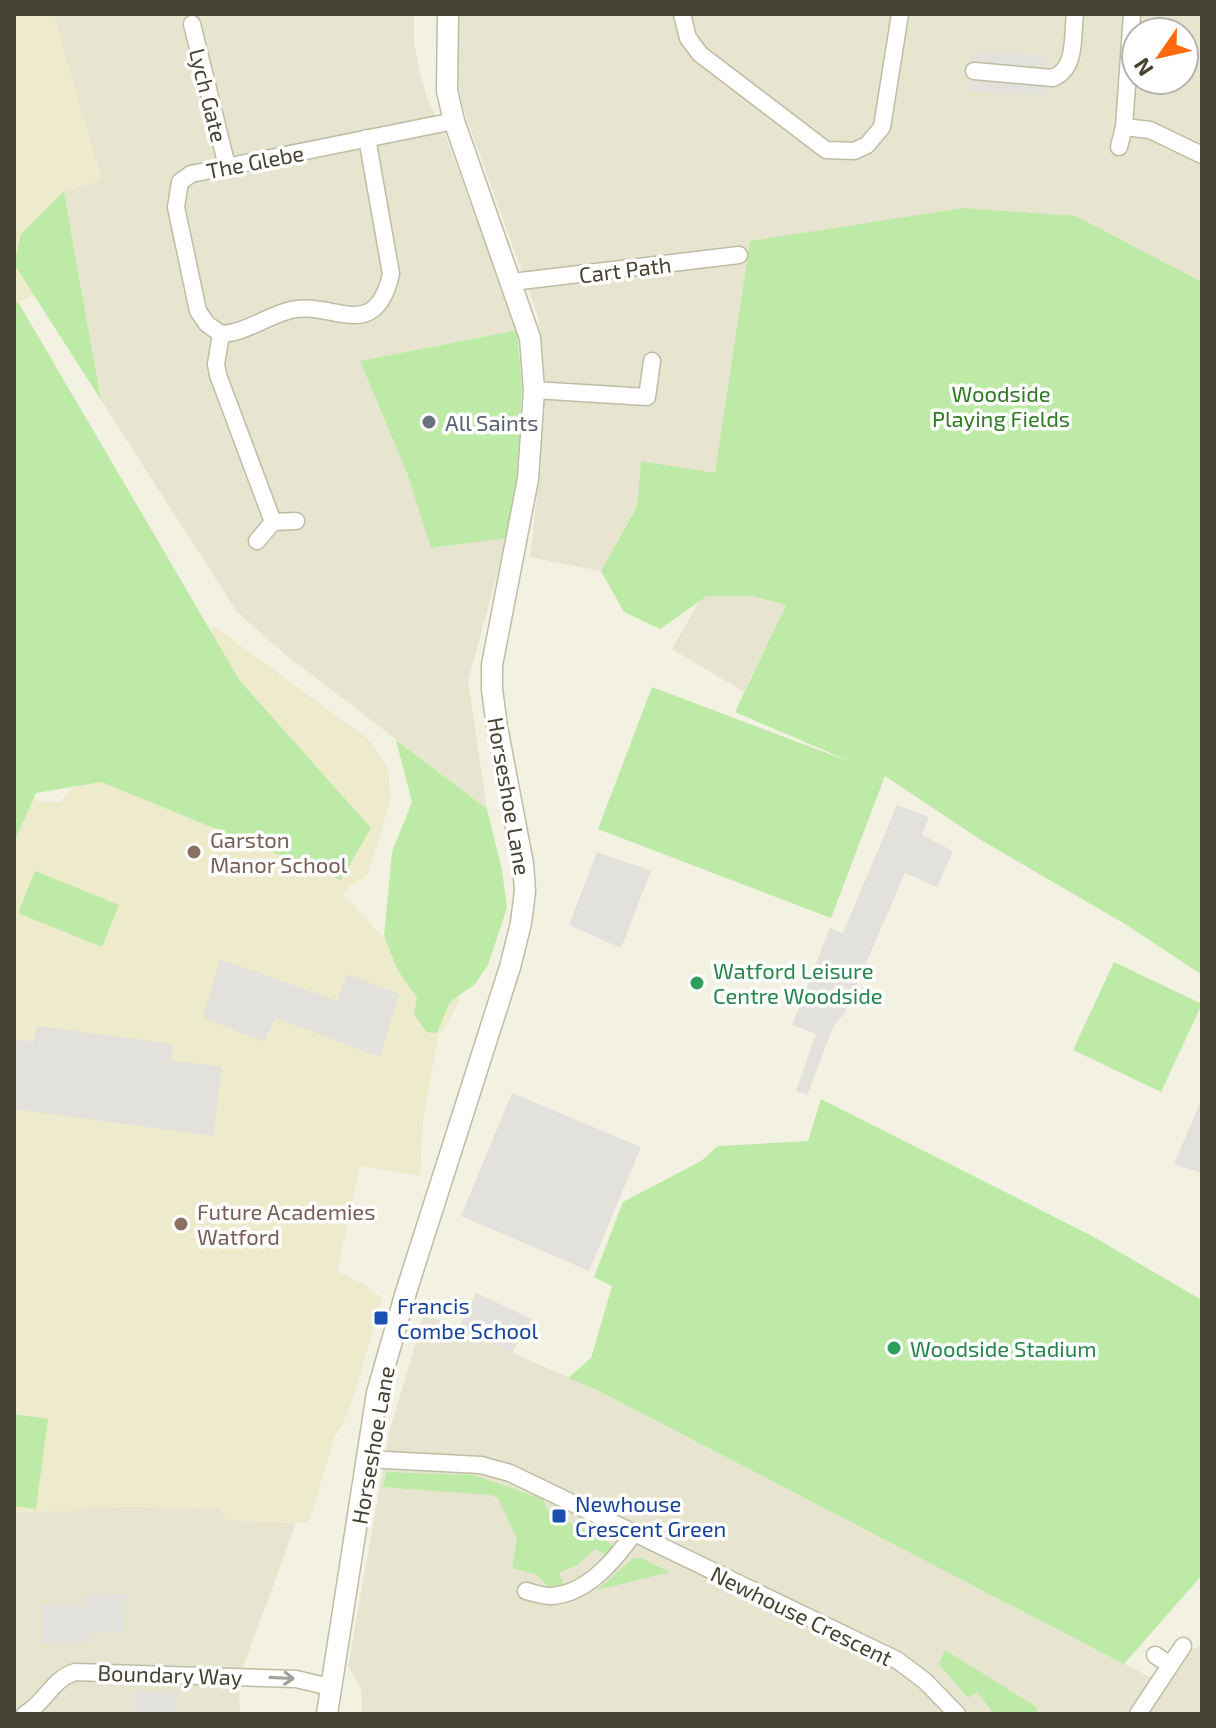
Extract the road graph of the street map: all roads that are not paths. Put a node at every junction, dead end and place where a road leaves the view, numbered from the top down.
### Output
1 (448, 14) edge
2 (682, 14) edge
3 (900, 14) edge
4 (1075, 14) edge
5 (1132, 14) edge
6 (192, 24) dead end
7 (974, 71) dead end
8 (454, 121) junction
9 (1124, 127) junction
10 (367, 138) junction
11 (1119, 147) dead end
12 (1202, 155) edge
13 (227, 166) junction
14 (739, 255) dead end
15 (512, 282) junction
16 (221, 334) junction
17 (652, 361) dead end
18 (534, 390) junction
19 (296, 521) dead end
20 (273, 522) junction
21 (257, 541) dead end
22 (366, 1459) junction
23 (634, 1533) junction
24 (526, 1591) dead end
25 (1183, 1646) dead end
26 (1155, 1655) dead end
27 (1170, 1665) junction
28 (330, 1687) junction
29 (25, 1714) edge
30 (327, 1714) edge
31 (957, 1714) edge
32 (1138, 1714) edge

1 - 8 street, Horseshoe Lane
2 - 3 street
4 - 7 street
5 - 9 street
6 - 13 street, Lych Gate
8 - 10 street, The Glebe
8 - 15 street, Horseshoe Lane
9 - 11 street
9 - 12 street
10 - 13 street, The Glebe
10 - 16 street
13 - 16 street, The Glebe
14 - 15 street, Cart Path
15 - 18 street, Horseshoe Lane
16 - 20 street
17 - 18 street
18 - 22 street, Horseshoe Lane
19 - 20 street
20 - 21 street
22 - 23 street, Newhouse Crescent
22 - 28 street, Horseshoe Lane
23 - 24 street
23 - 31 street, Newhouse Crescent
25 - 27 street
26 - 27 street
27 - 32 street
29 -> 28 street, Boundary Way
28 - 30 street, Horseshoe Lane

